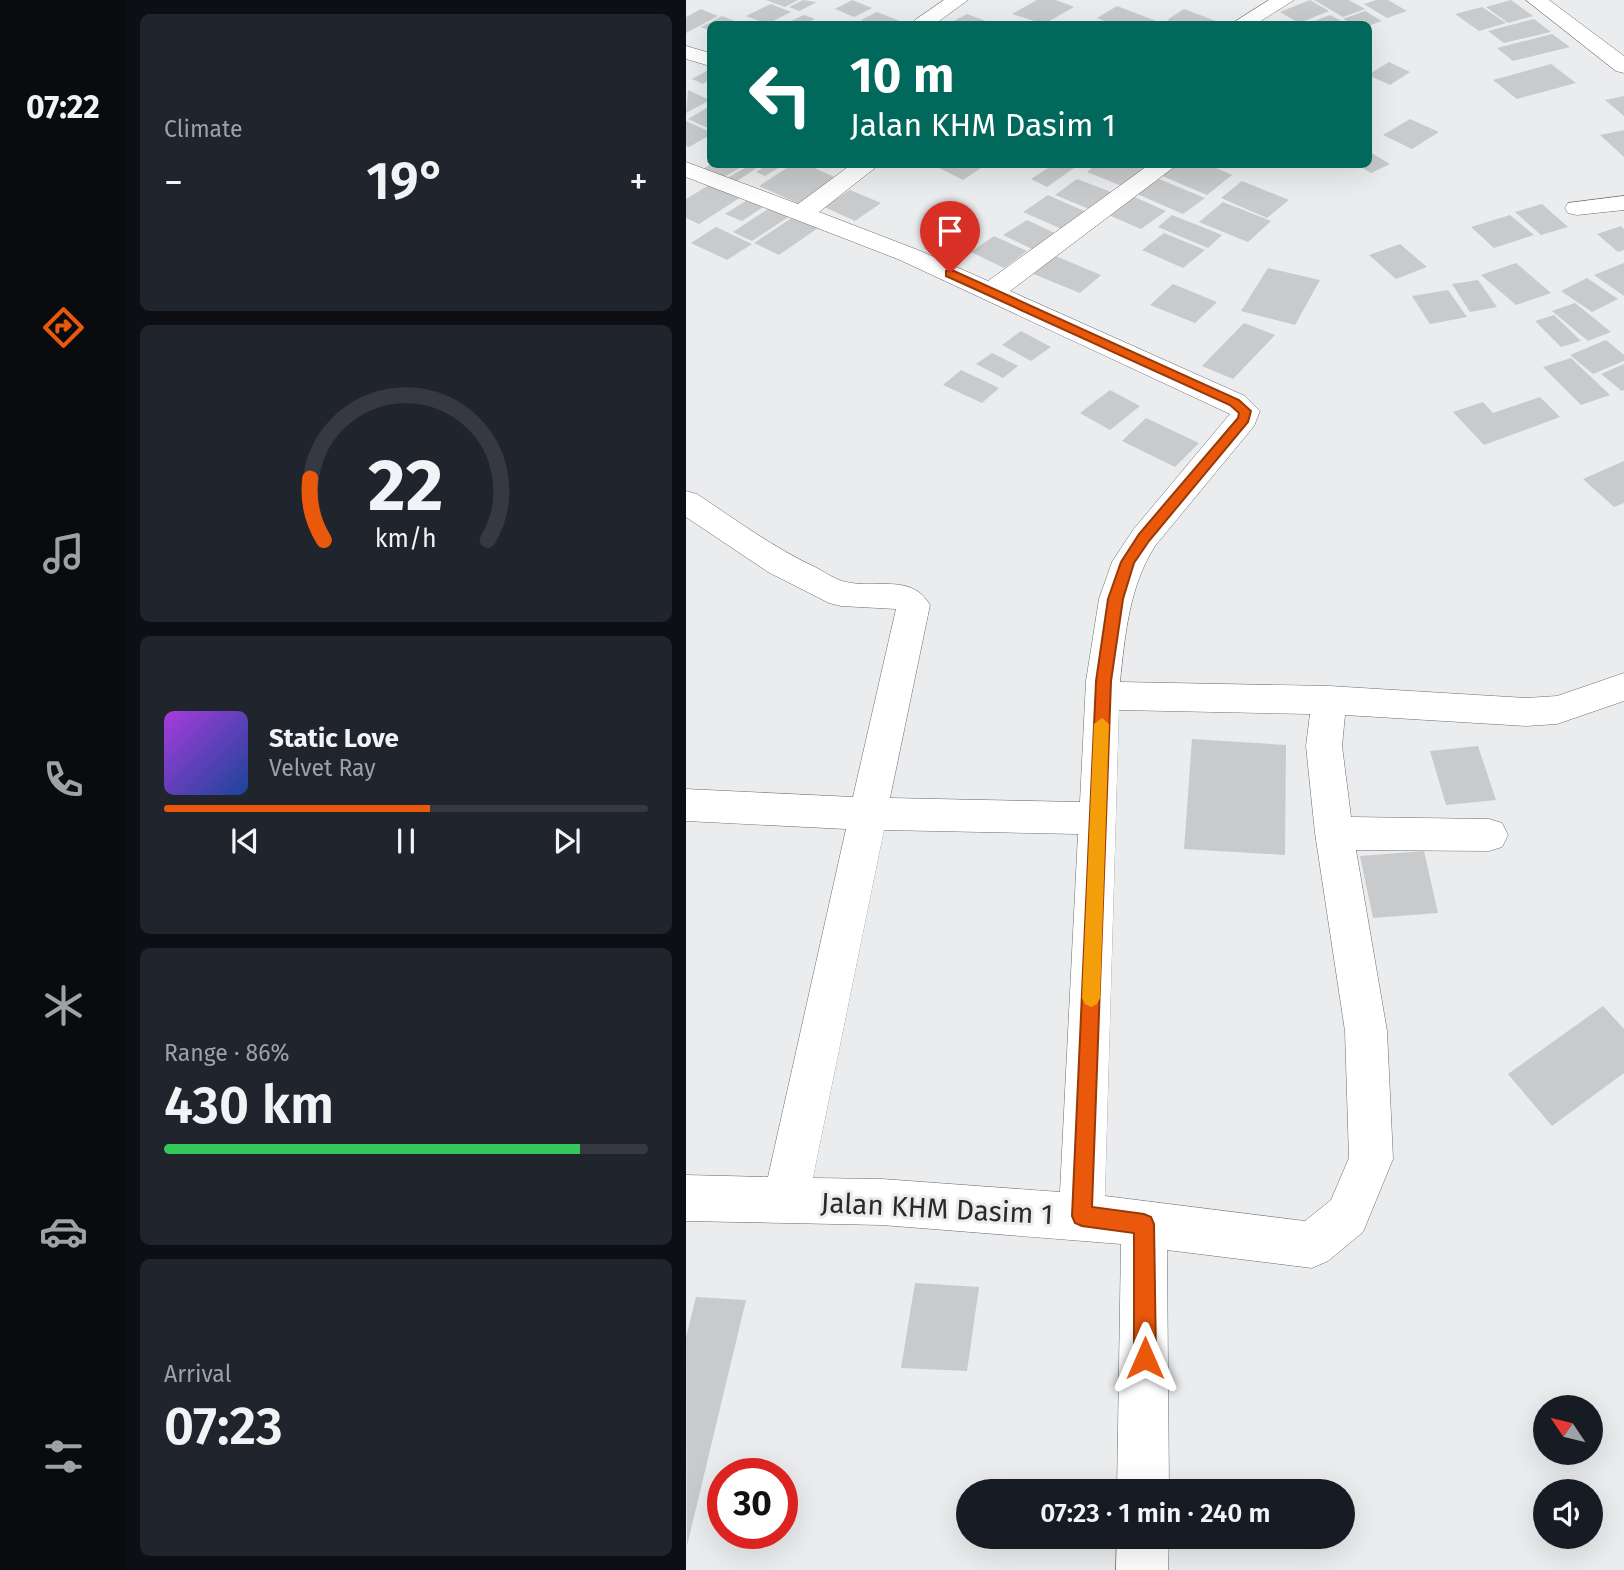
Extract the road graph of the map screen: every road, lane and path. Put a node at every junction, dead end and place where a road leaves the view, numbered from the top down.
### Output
1 (958, 0) edge
2 (1284, 0) edge
3 (1536, 0) edge
4 (926, 21) edge
5 (1247, 21) edge
6 (686, 52) edge
7 (707, 59) edge
8 (1624, 66) edge
9 (863, 168) edge
10 (1161, 168) edge
11 (686, 169) edge
12 (1624, 203) edge
13 (1577, 208) dead end
14 (801, 213) junction
15 (992, 291) junction
16 (686, 502) edge
17 (1624, 687) edge
18 (1103, 696) junction
19 (1329, 700) junction
20 (686, 805) edge
21 (870, 814) junction
22 (1098, 818) junction
23 (1334, 833) junction
24 (1489, 835) dead end
25 (686, 1198) edge
26 (785, 1202) junction
27 (1082, 1216) junction
28 (1144, 1224) junction
29 (1143, 1479) edge
30 (1143, 1549) edge
31 (1142, 1570) edge

1 - 4 street
2 - 5 street
3 - 8 street
6 - 7 street
9 - 14 street
10 - 15 street
11 - 14 street
12 - 13 street
14 - 15 street
15 - 18 street
16 - 21 street
17 - 19 street
18 - 19 street
18 - 22 street
19 - 23 street
20 - 21 street
21 - 22 street
21 - 26 street
22 - 27 street
23 - 24 street
23 - 28 street, Jalan KHM Dasim 1
25 - 26 street, Jalan KHM Dasim 1
26 - 27 street, Jalan KHM Dasim 1
27 - 28 street, Jalan KHM Dasim 1
28 - 29 street
30 - 31 street

